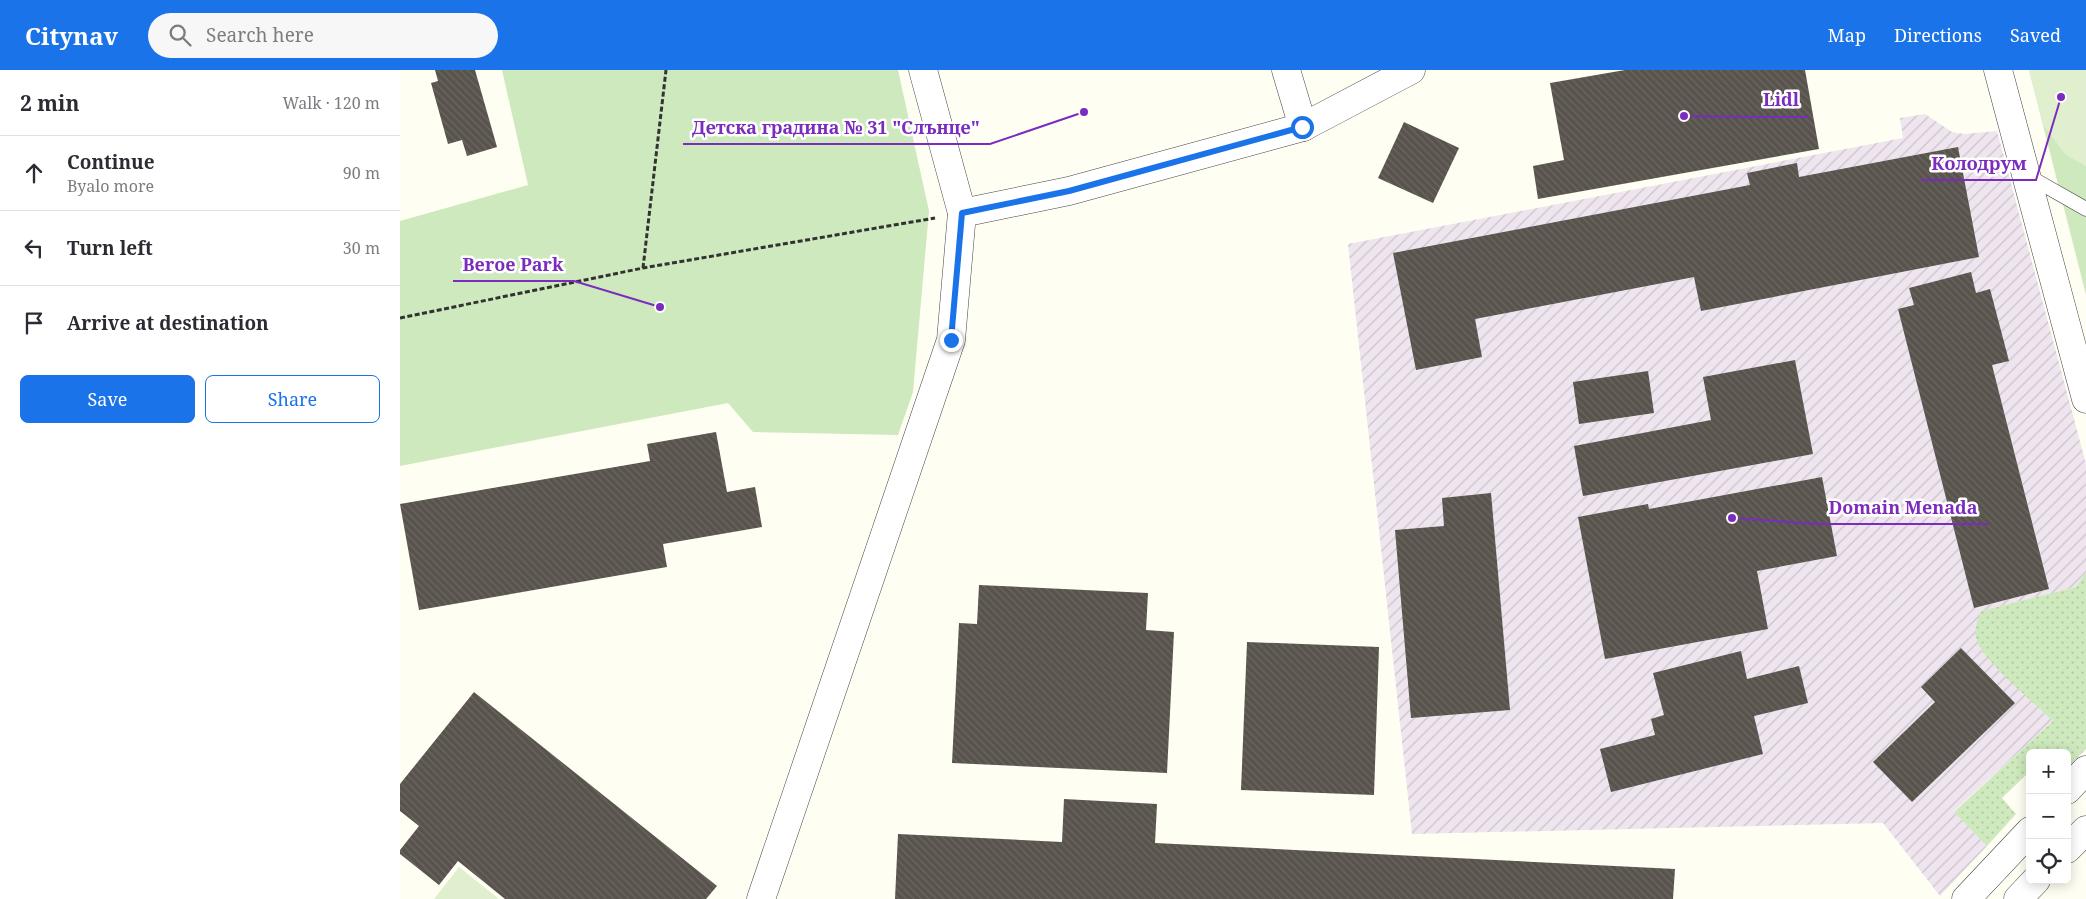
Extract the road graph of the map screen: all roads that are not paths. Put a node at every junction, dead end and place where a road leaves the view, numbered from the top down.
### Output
1 (923, 70) edge
2 (1286, 70) edge
3 (1410, 70) edge
4 (1998, 70) edge
5 (1302, 127) junction
6 (2025, 174) junction
7 (2086, 209) edge
8 (962, 213) junction
9 (2086, 400) edge
10 (2086, 770) edge
11 (2071, 786) edge
12 (2086, 830) edge
13 (2026, 835) edge
14 (2071, 845) edge
15 (2032, 884) edge
16 (761, 899) edge
17 (1966, 899) edge
18 (2018, 899) edge

1 - 8 street
2 - 5 street
3 - 5 street
4 - 6 street
5 - 8 street
6 - 7 lane
6 - 9 street
8 - 16 street
10 - 11 street
12 - 14 street
13 - 17 street
15 - 18 street

